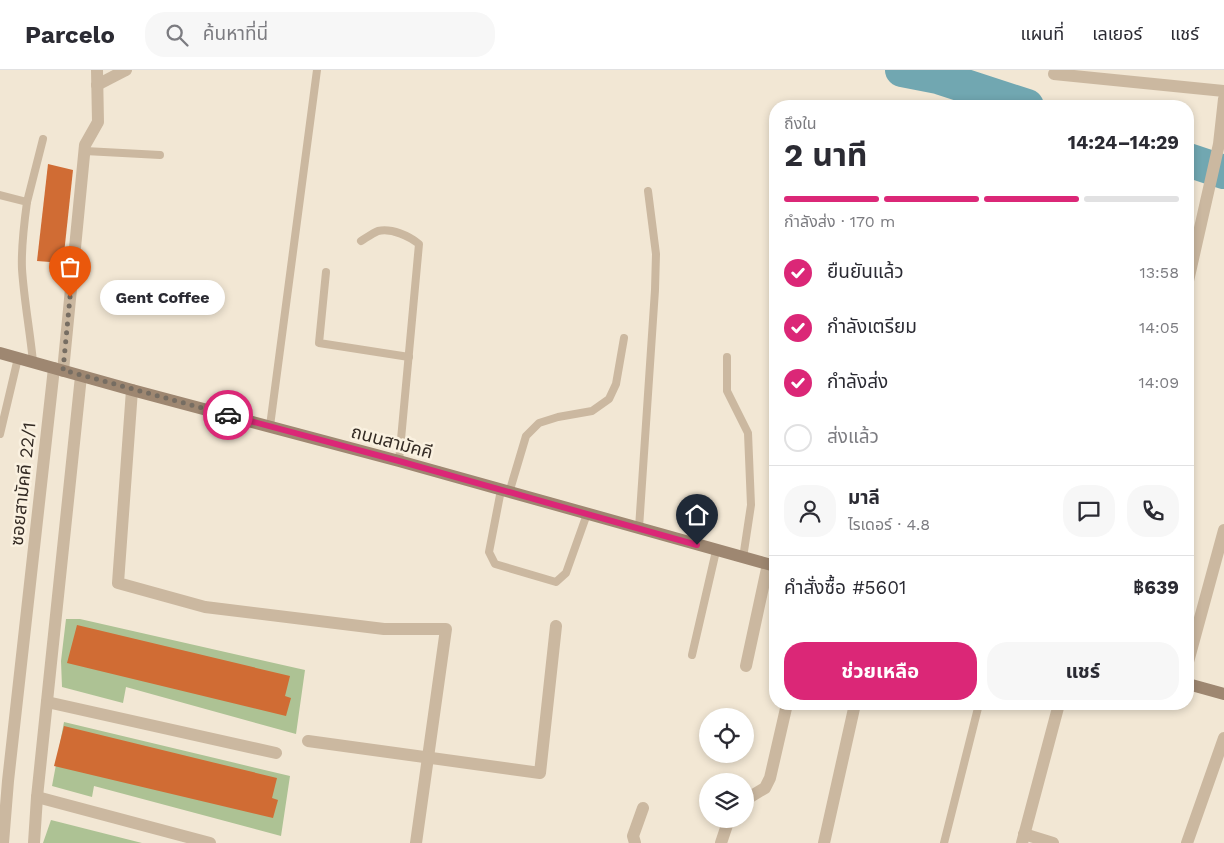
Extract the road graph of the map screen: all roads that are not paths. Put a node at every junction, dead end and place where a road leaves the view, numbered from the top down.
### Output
1 (97, 70) edge
2 (126, 70) edge
3 (318, 70) edge
4 (1054, 74) dead end
5 (97, 85) junction
6 (1224, 91) edge
7 (1224, 99) edge
8 (43, 140) dead end
9 (85, 150) junction
10 (160, 155) dead end
11 (648, 191) dead end
12 (0, 195) edge
13 (27, 202) junction
14 (361, 241) dead end
15 (1194, 253) edge
16 (326, 272) dead end
17 (624, 338) dead end
18 (0, 353) edge
19 (409, 357) junction
20 (727, 357) dead end
21 (18, 358) junction
22 (32, 362) junction
23 (58, 369) junction
24 (81, 376) junction
25 (132, 390) junction
26 (270, 426) junction
27 (0, 434) edge
28 (399, 461) junction
29 (505, 492) junction
30 (587, 514) junction
31 (640, 528) junction
32 (1224, 530) edge
33 (716, 550) junction
34 (743, 558) junction
35 (769, 564) edge
36 (769, 577) edge
37 (556, 626) dead end
38 (1194, 640) edge
39 (692, 655) dead end
40 (746, 666) dead end
41 (1194, 686) edge
42 (1224, 694) edge
43 (47, 702) junction
44 (786, 710) edge
45 (854, 710) edge
46 (978, 710) edge
47 (1057, 710) edge
48 (1224, 738) edge
49 (308, 741) dead end
50 (276, 753) dead end
51 (428, 758) junction
52 (4, 780) edge
53 (754, 795) edge
54 (37, 797) junction
55 (643, 808) dead end
56 (726, 828) edge
57 (1023, 839) edge
58 (3, 843) edge
59 (34, 843) edge
60 (210, 843) edge
61 (416, 843) edge
62 (635, 843) edge
63 (721, 843) edge
64 (824, 843) edge
65 (944, 843) edge
66 (1054, 843) edge
67 (1187, 843) edge

1 - 5 street, ซอยสามัคคี 22/1
2 - 5 street
3 - 26 lane
4 - 6 street
5 - 9 street, ซอยสามัคคี 22/1
7 - 15 street
8 - 13 lane
9 - 10 lane
9 - 23 street, ซอยสามัคคี 22/1
11 - 31 lane
12 - 13 lane
13 - 22 lane
14 - 19 lane
16 - 19 lane
17 - 29 lane
18 - 21 main road, ถนนสามัคคี
19 - 28 lane
20 - 34 lane
21 - 22 main road, ถนนสามัคคี
21 - 27 lane
22 - 23 main road, ถนนสามัคคี
23 - 24 main road, ถนนสามัคคี
23 - 52 street, ซอยสามัคคี 22/1
24 - 25 main road, ถนนสามัคคี
24 - 43 street
25 - 26 main road, ถนนสามัคคี
25 - 51 street
26 - 28 main road, ถนนสามัคคี
28 - 29 main road, ถนนสามัคคี
29 - 30 main road, ถนนสามัคคี
29 - 30 lane
30 - 31 main road, ถนนสามัคคี
31 - 33 main road, ถนนสามัคคี
32 - 38 street
33 - 34 main road, ถนนสามัคคี
33 - 39 lane
34 - 35 main road, ถนนสามัคคี
36 - 40 street
37 - 51 street
41 - 42 main road
43 - 50 street
43 - 54 street
44 - 53 street
45 - 64 street
46 - 65 lane
47 - 57 street
48 - 67 street
49 - 51 street
51 - 61 street
52 - 58 street, ซอยสามัคคี 22/1
54 - 59 street
54 - 60 street
55 - 62 street
56 - 63 street
57 - 66 street

